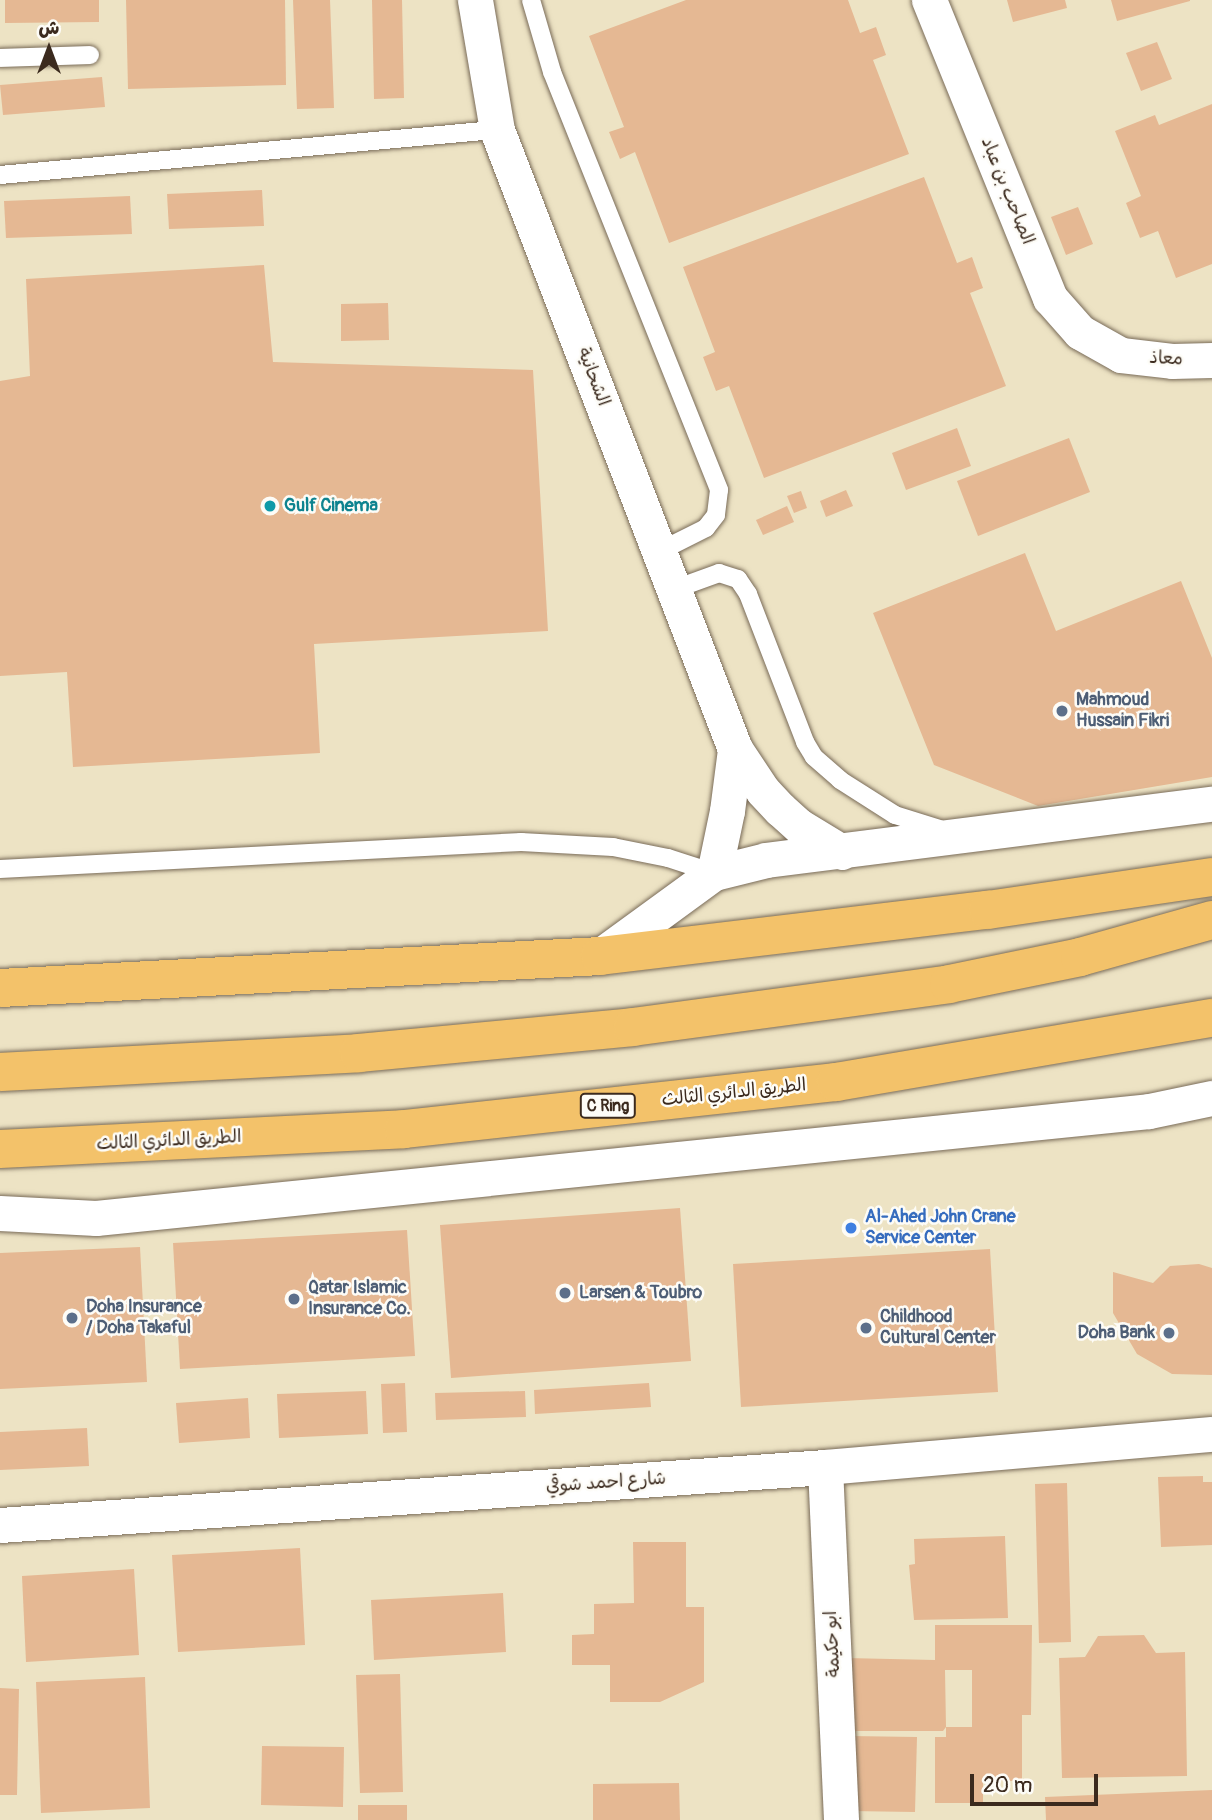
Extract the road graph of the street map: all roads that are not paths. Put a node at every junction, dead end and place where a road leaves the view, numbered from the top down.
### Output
1 (475, 0) edge
2 (531, 0) edge
3 (929, 0) edge
4 (90, 55) dead end
5 (0, 58) edge
6 (497, 130) junction
7 (0, 175) edge
8 (1121, 355) joint
9 (1212, 360) edge
10 (660, 551) junction
11 (675, 589) junction
12 (735, 749) junction
13 (1212, 804) edge
14 (981, 835) junction
15 (842, 852) junction
16 (0, 869) edge
17 (714, 873) junction
18 (1212, 877) edge
19 (1212, 920) edge
20 (600, 956) junction
21 (0, 988) edge
22 (1212, 1018) edge
23 (0, 1072) edge
24 (1212, 1098) edge
25 (0, 1149) edge
26 (0, 1213) edge
27 (1212, 1434) edge
28 (825, 1467) junction
29 (0, 1525) edge
30 (841, 1820) edge

1 - 6 street, الشحانية
2 - 10 lane
3 - 8 street, الصاحب بن عباد
4 - 5 lane
6 - 7 lane
6 - 10 street, الشحانية
8 - 9 street, معاذ
10 - 11 street, الشحانية
11 - 12 street, الشحانية
11 - 14 lane
12 - 15 street, الشحانية
12 - 17 street, الشحانية
13 - 14 street
14 - 15 street
15 - 17 street
16 - 17 lane
17 - 20 street
18 - 20 highway
19 - 23 highway
20 - 21 highway
22 - 25 highway, الطريق الدائري الثالث / C Ring
24 - 26 street
27 - 28 street, شارع احمد شوقي
28 - 29 street, شارع احمد شوقي
28 - 30 street, ابو حكيمة

